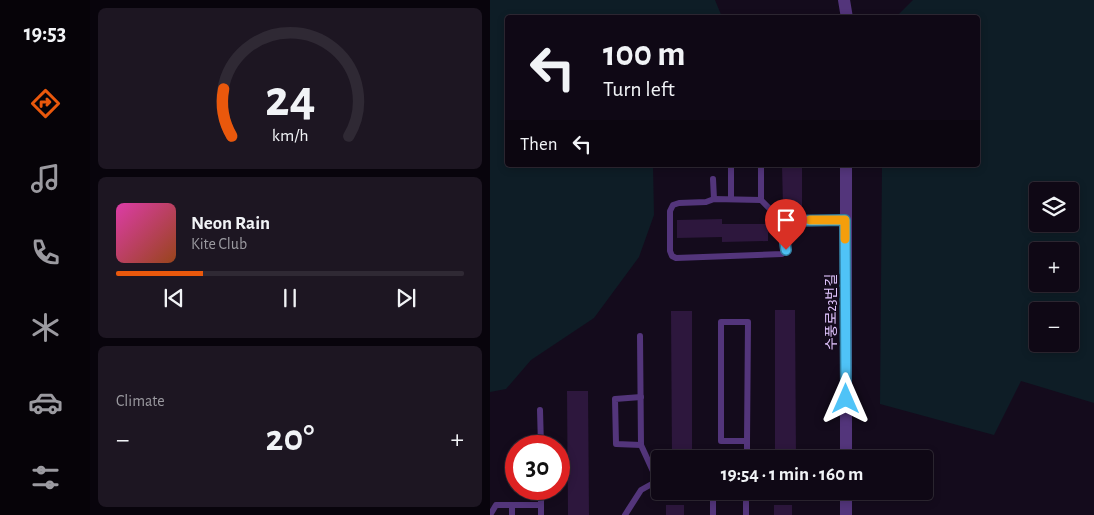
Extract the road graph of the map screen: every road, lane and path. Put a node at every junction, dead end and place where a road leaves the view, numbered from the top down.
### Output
1 (844, 0) edge
2 (846, 15) edge
3 (731, 167) edge
4 (761, 167) edge
5 (846, 167) edge
6 (713, 179) dead end
7 (714, 199) junction
8 (731, 199) junction
9 (761, 200) junction
10 (845, 220) junction
11 (782, 221) junction
12 (640, 336) dead end
13 (641, 397) junction
14 (540, 410) dead end
15 (541, 435) edge
16 (747, 440) junction
17 (641, 445) junction
18 (747, 450) edge
19 (846, 450) edge
20 (651, 466) edge
21 (651, 484) edge
22 (541, 500) edge
23 (713, 500) edge
24 (846, 500) edge
25 (746, 502) dead end
26 (512, 506) junction
27 (541, 506) junction
28 (490, 515) edge
29 (512, 515) edge
30 (541, 515) edge
31 (625, 515) edge
32 (713, 515) edge
33 (746, 515) edge
34 (846, 515) edge

1 - 2 street
3 - 8 lane
4 - 9 lane
5 - 10 street, 수풍로23번길
6 - 7 lane
7 - 8 lane
7 - 11 lane
8 - 9 lane
9 - 11 lane
10 - 11 lane
10 - 19 street, 수풍로23번길
12 - 13 lane
13 - 17 lane
13 - 17 lane
14 - 15 lane
16 - 16 lane
16 - 18 lane
17 - 20 lane
21 - 31 lane
22 - 27 lane
23 - 32 lane
24 - 34 street
25 - 33 lane
26 - 27 lane
26 - 28 lane
26 - 29 lane
27 - 30 lane

